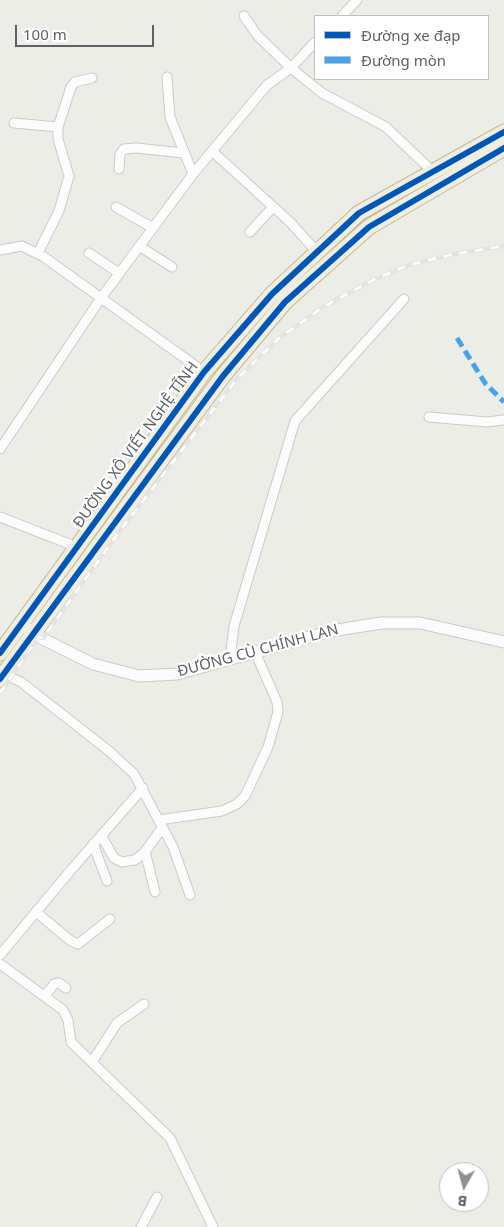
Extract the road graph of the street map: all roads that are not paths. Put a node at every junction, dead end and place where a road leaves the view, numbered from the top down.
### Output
1 (357, 0) edge
2 (343, 15) edge
3 (244, 16) dead end
4 (314, 43) edge
5 (291, 68) junction
6 (167, 77) dead end
7 (92, 78) dead end
8 (14, 123) dead end
9 (58, 127) junction
10 (504, 132) edge
11 (504, 148) edge
12 (212, 151) junction
13 (184, 153) junction
14 (119, 169) dead end
15 (433, 172) junction
16 (193, 174) junction
17 (116, 207) dead end
18 (273, 207) junction
19 (153, 228) junction
20 (250, 232) dead end
21 (139, 246) junction
22 (0, 250) edge
23 (316, 251) junction
24 (38, 253) junction
25 (89, 253) dead end
26 (172, 267) dead end
27 (119, 273) junction
28 (100, 298) junction
29 (404, 299) dead end
30 (204, 372) junction
31 (429, 417) dead end
32 (504, 420) edge
33 (0, 449) edge
34 (0, 517) edge
35 (77, 547) junction
36 (28, 628) junction
37 (504, 642) edge
38 (0, 652) edge
39 (255, 652) junction
40 (230, 659) junction
41 (1, 675) edge
42 (143, 788) junction
43 (160, 824) junction
44 (101, 835) junction
45 (93, 844) junction
46 (145, 850) junction
47 (108, 881) dead end
48 (155, 892) dead end
49 (190, 895) dead end
50 (36, 912) junction
51 (110, 919) dead end
52 (0, 956) edge
53 (0, 964) edge
54 (66, 988) dead end
55 (45, 996) junction
56 (144, 1004) dead end
57 (92, 1062) junction
58 (157, 1197) dead end
59 (140, 1227) edge
60 (213, 1227) edge

1 - 2 street
3 - 5 street
4 - 5 street
5 - 12 street
5 - 15 street
6 - 13 street
7 - 9 street
8 - 9 street
9 - 24 street
10 - 15 highway, ĐƯỜNG XÔ VIẾT NGHỆ TĨNH
11 - 36 highway, ĐƯỜNG XÔ VIẾT NGHỆ TĨNH
12 - 16 street
12 - 18 street
13 - 14 street
13 - 16 street
15 - 23 highway, ĐƯỜNG XÔ VIẾT NGHỆ TĨNH
16 - 19 street
17 - 19 street
18 - 20 street
18 - 23 street
19 - 21 street
21 - 26 street
21 - 27 street
22 - 24 street
23 - 30 highway, ĐƯỜNG XÔ VIẾT NGHỆ TĨNH
24 - 28 street
25 - 27 street
27 - 28 street
28 - 30 street
28 - 33 street
29 - 40 street
30 - 35 highway, ĐƯỜNG XÔ VIẾT NGHỆ TĨNH
31 - 32 street
34 - 35 street
35 - 36 highway, ĐƯỜNG XÔ VIẾT NGHỆ TĨNH
36 - 38 highway, ĐƯỜNG XÔ VIẾT NGHỆ TĨNH
36 - 40 street, ĐƯỜNG CÙ CHÍNH LAN
36 - 41 highway, ĐƯỜNG XÔ VIẾT NGHỆ TĨNH
37 - 39 street, ĐƯỜNG CÙ CHÍNH LAN
39 - 40 street, ĐƯỜNG CÙ CHÍNH LAN
39 - 43 street
41 - 42 street
42 - 43 street
42 - 44 street
43 - 46 street
43 - 49 street
44 - 45 street
44 - 46 street
45 - 47 street
45 - 50 street
46 - 48 street
50 - 51 street
50 - 52 street
53 - 55 street
54 - 55 street
55 - 57 street
56 - 57 street
57 - 60 street
58 - 59 street

